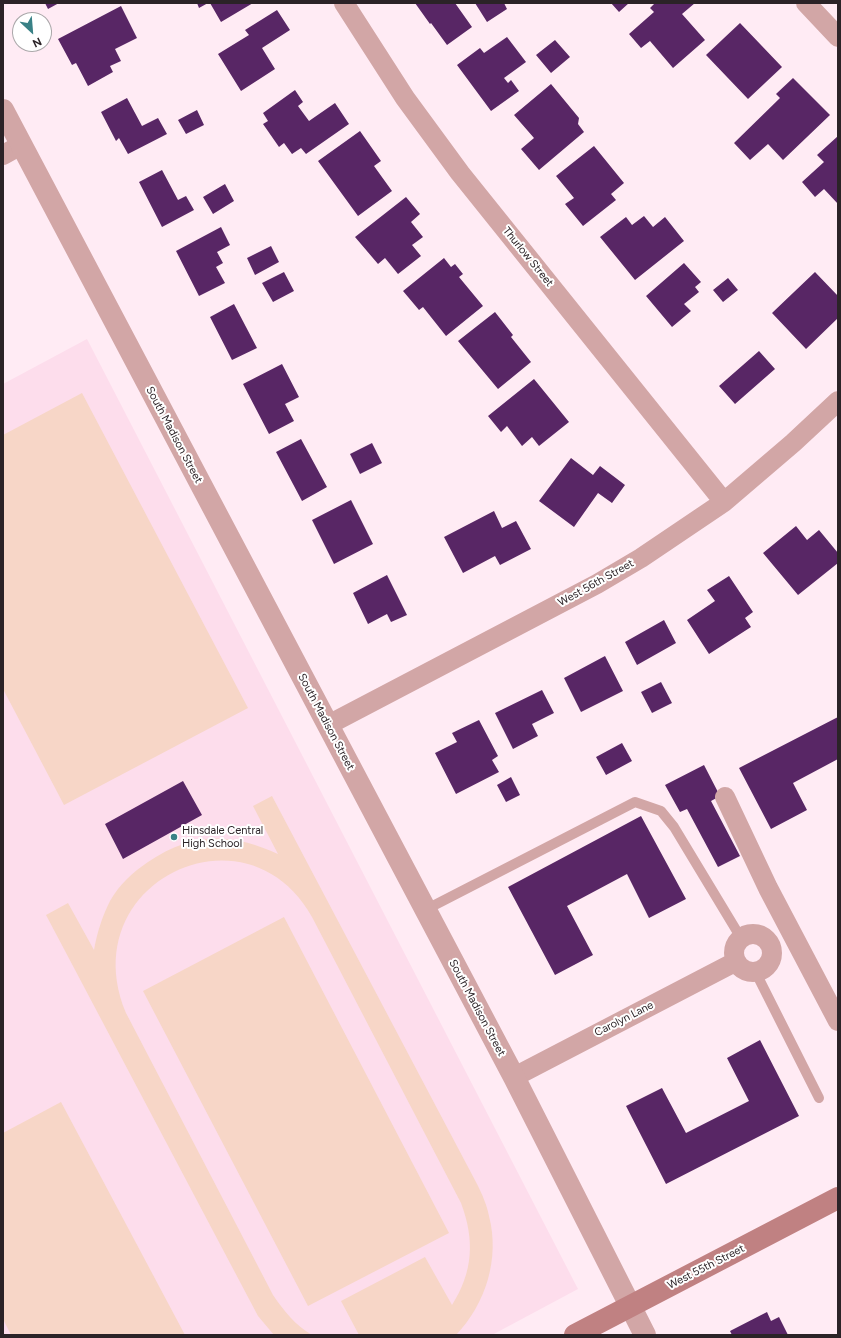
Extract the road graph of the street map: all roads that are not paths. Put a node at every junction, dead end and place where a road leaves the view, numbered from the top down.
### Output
1 (344, 3) edge
2 (806, 3) edge
3 (838, 37) edge
4 (3, 110) edge
5 (12, 150) edge
6 (838, 401) edge
7 (724, 502) junction
8 (328, 725) junction
9 (725, 796) dead end
10 (425, 910) junction
11 (791, 932) junction
12 (740, 938) junction
13 (770, 943) junction
14 (735, 962) junction
15 (756, 973) junction
16 (838, 1021) edge
17 (514, 1077) junction
18 (819, 1098) dead end
19 (838, 1198) edge
20 (630, 1306) junction
21 (574, 1335) edge
22 (645, 1335) edge

1 - 7 street, Thurlow Street
2 - 3 street
4 - 5 street, South Madison Street
5 - 8 street, South Madison Street
6 - 7 street, West 56th Street
7 - 8 street, West 56th Street
8 - 10 street, South Madison Street
9 - 11 street
10 - 12 lane
10 - 17 street, South Madison Street
11 - 13 street
11 - 16 street
12 - 13 street
12 - 14 street
13 - 15 street
14 - 15 street
14 - 17 street, Carolyn Lane
15 - 18 lane
17 - 20 street, South Madison Street
19 - 20 main road, West 55th Street
20 - 21 main road, West 55th Street
20 - 22 street, South Madison Street

